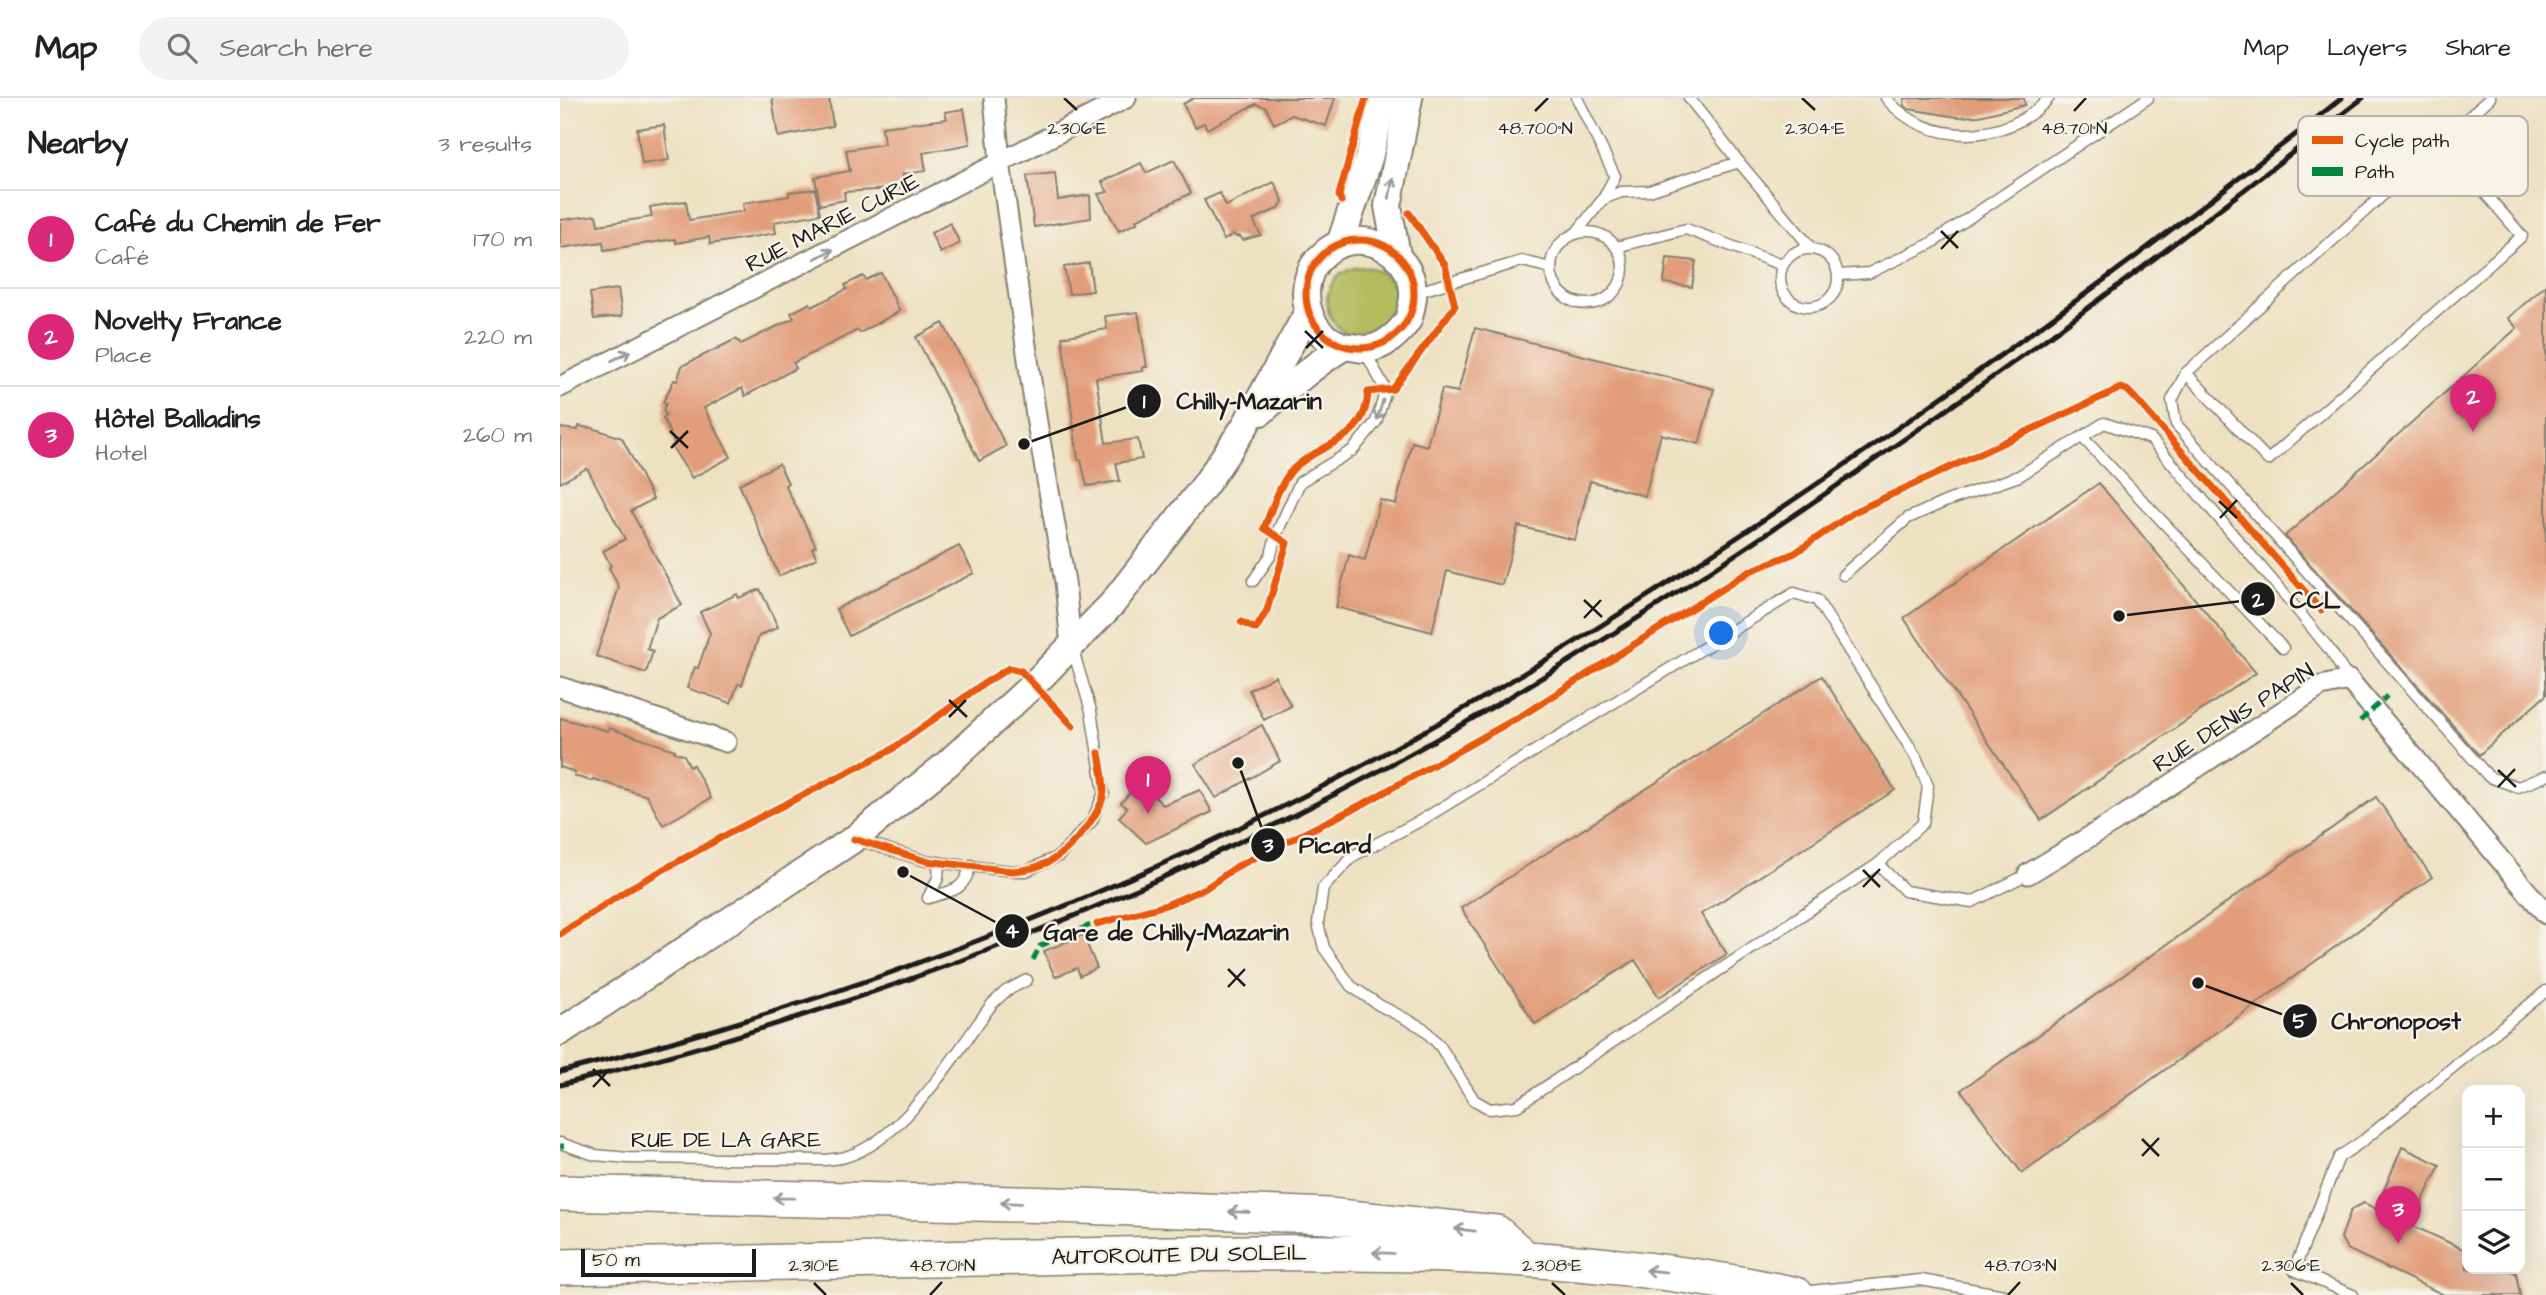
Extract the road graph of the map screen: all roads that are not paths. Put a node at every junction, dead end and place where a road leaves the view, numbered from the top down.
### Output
1 (994, 98) edge
2 (1126, 98) edge
3 (1384, 98) edge
4 (1409, 98) edge
5 (1577, 98) edge
6 (1689, 98) edge
7 (1886, 98) edge
8 (2049, 98) edge
9 (2148, 98) edge
10 (2490, 98) edge
11 (2470, 116) edge
12 (1000, 162) junction
13 (1739, 162) junction
14 (2381, 196) edge
15 (2488, 196) edge
16 (1603, 199) junction
17 (1576, 233) junction
18 (1340, 244) junction
19 (1616, 247) junction
20 (1812, 249) junction
21 (1397, 255) junction
22 (1782, 265) junction
23 (1551, 268) junction
24 (1839, 275) junction
25 (1414, 293) junction
26 (1308, 312) junction
27 (1354, 348) junction
28 (2186, 373) junction
29 (560, 387) edge
30 (1244, 426) junction
31 (2082, 437) junction
32 (1843, 575) dead end
33 (1253, 581) dead end
34 (1072, 646) junction
35 (2283, 648) dead end
36 (2349, 680) junction
37 (560, 687) edge
38 (726, 742) dead end
39 (2546, 776) edge
40 (854, 839) junction
41 (939, 862) junction
42 (1878, 864) junction
43 (971, 865) junction
44 (2028, 874) joint
45 (2546, 914) edge
46 (1027, 980) dead end
47 (2546, 991) edge
48 (560, 1032) edge
49 (560, 1143) edge
50 (560, 1194) edge
51 (1524, 1258) junction
52 (560, 1267) edge
53 (1792, 1294) edge
54 (2004, 1295) edge
55 (2353, 1295) edge

1 - 12 street
2 - 12 street, RUE MARIE CURIE
3 - 18 main road
21 -> 4 main road
5 - 16 lane
6 - 13 lane
7 - 8 lane
9 - 24 lane
10 - 11 lane
29 -> 12 street, RUE MARIE CURIE
12 - 34 street
13 - 16 lane
13 - 20 lane
14 - 28 lane
15 - 28 lane
16 - 17 lane
17 - 19 lane
17 - 23 lane
18 - 21 main road
18 - 26 main road
19 - 22 lane
19 - 23 lane
20 - 22 lane
20 - 24 lane
21 - 25 main road
22 - 24 lane
23 - 25 lane
25 - 27 main road
26 - 27 main road
26 - 30 main road
27 - 30 main road
27 -> 33 lane
28 - 39 lane
30 - 34 main road
31 - 32 lane
31 - 35 lane
31 - 36 lane
34 - 40 main road
34 - 43 lane
36 - 44 street, RUE DENIS PAPIN
36 - 45 street, RUE DENIS PAPIN
37 - 38 street
40 - 41 lane
40 - 48 main road
41 - 43 lane
41 - 43 lane
42 - 42 lane
42 - 44 lane
46 - 49 lane, RUE DE LA GARE
47 - 55 lane
51 -> 50 highway
51 -> 52 highway, AUTOROUTE DU SOLEIL
53 -> 51 highway, AUTOROUTE DU SOLEIL
53 - 54 lane

